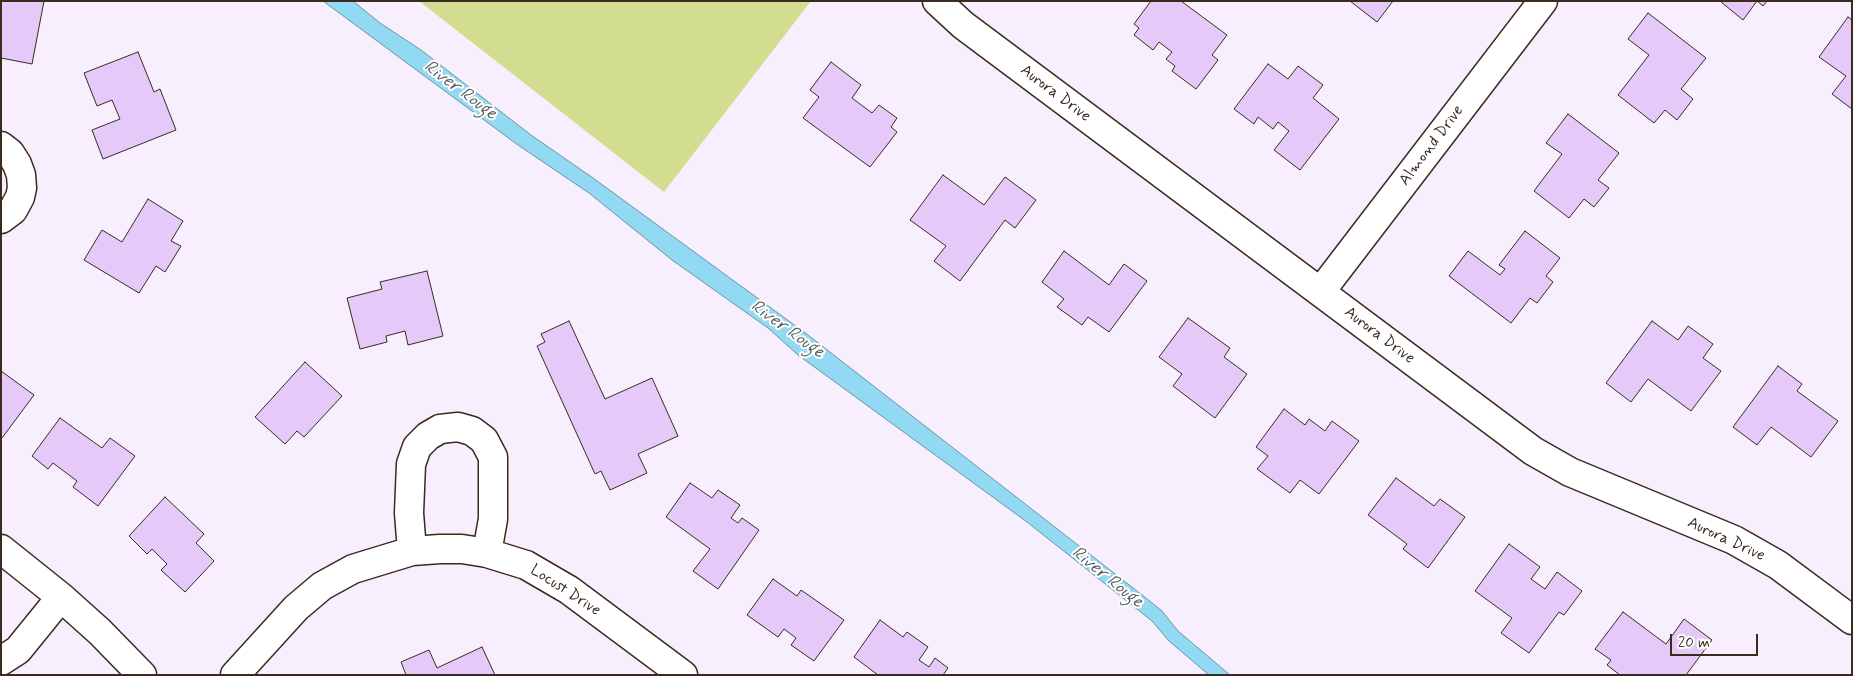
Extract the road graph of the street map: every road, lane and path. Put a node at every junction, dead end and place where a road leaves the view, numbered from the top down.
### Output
1 (937, 1) edge
2 (1542, 1) edge
3 (1, 146) edge
4 (1, 219) edge
5 (1321, 291) junction
6 (1, 549) edge
7 (412, 551) junction
8 (487, 553) junction
9 (61, 597) junction
10 (1852, 620) edge
11 (1, 661) edge
12 (142, 675) edge
13 (235, 675) edge
14 (683, 675) edge

1 - 5 street, Aurora Drive
2 - 5 street, Almond Drive
3 - 4 street
5 - 10 street, Aurora Drive
6 - 9 street
7 - 8 street, Locust Drive
7 - 8 street
7 - 13 street, Locust Drive
8 - 14 street, Locust Drive
9 - 11 street
9 - 12 street

